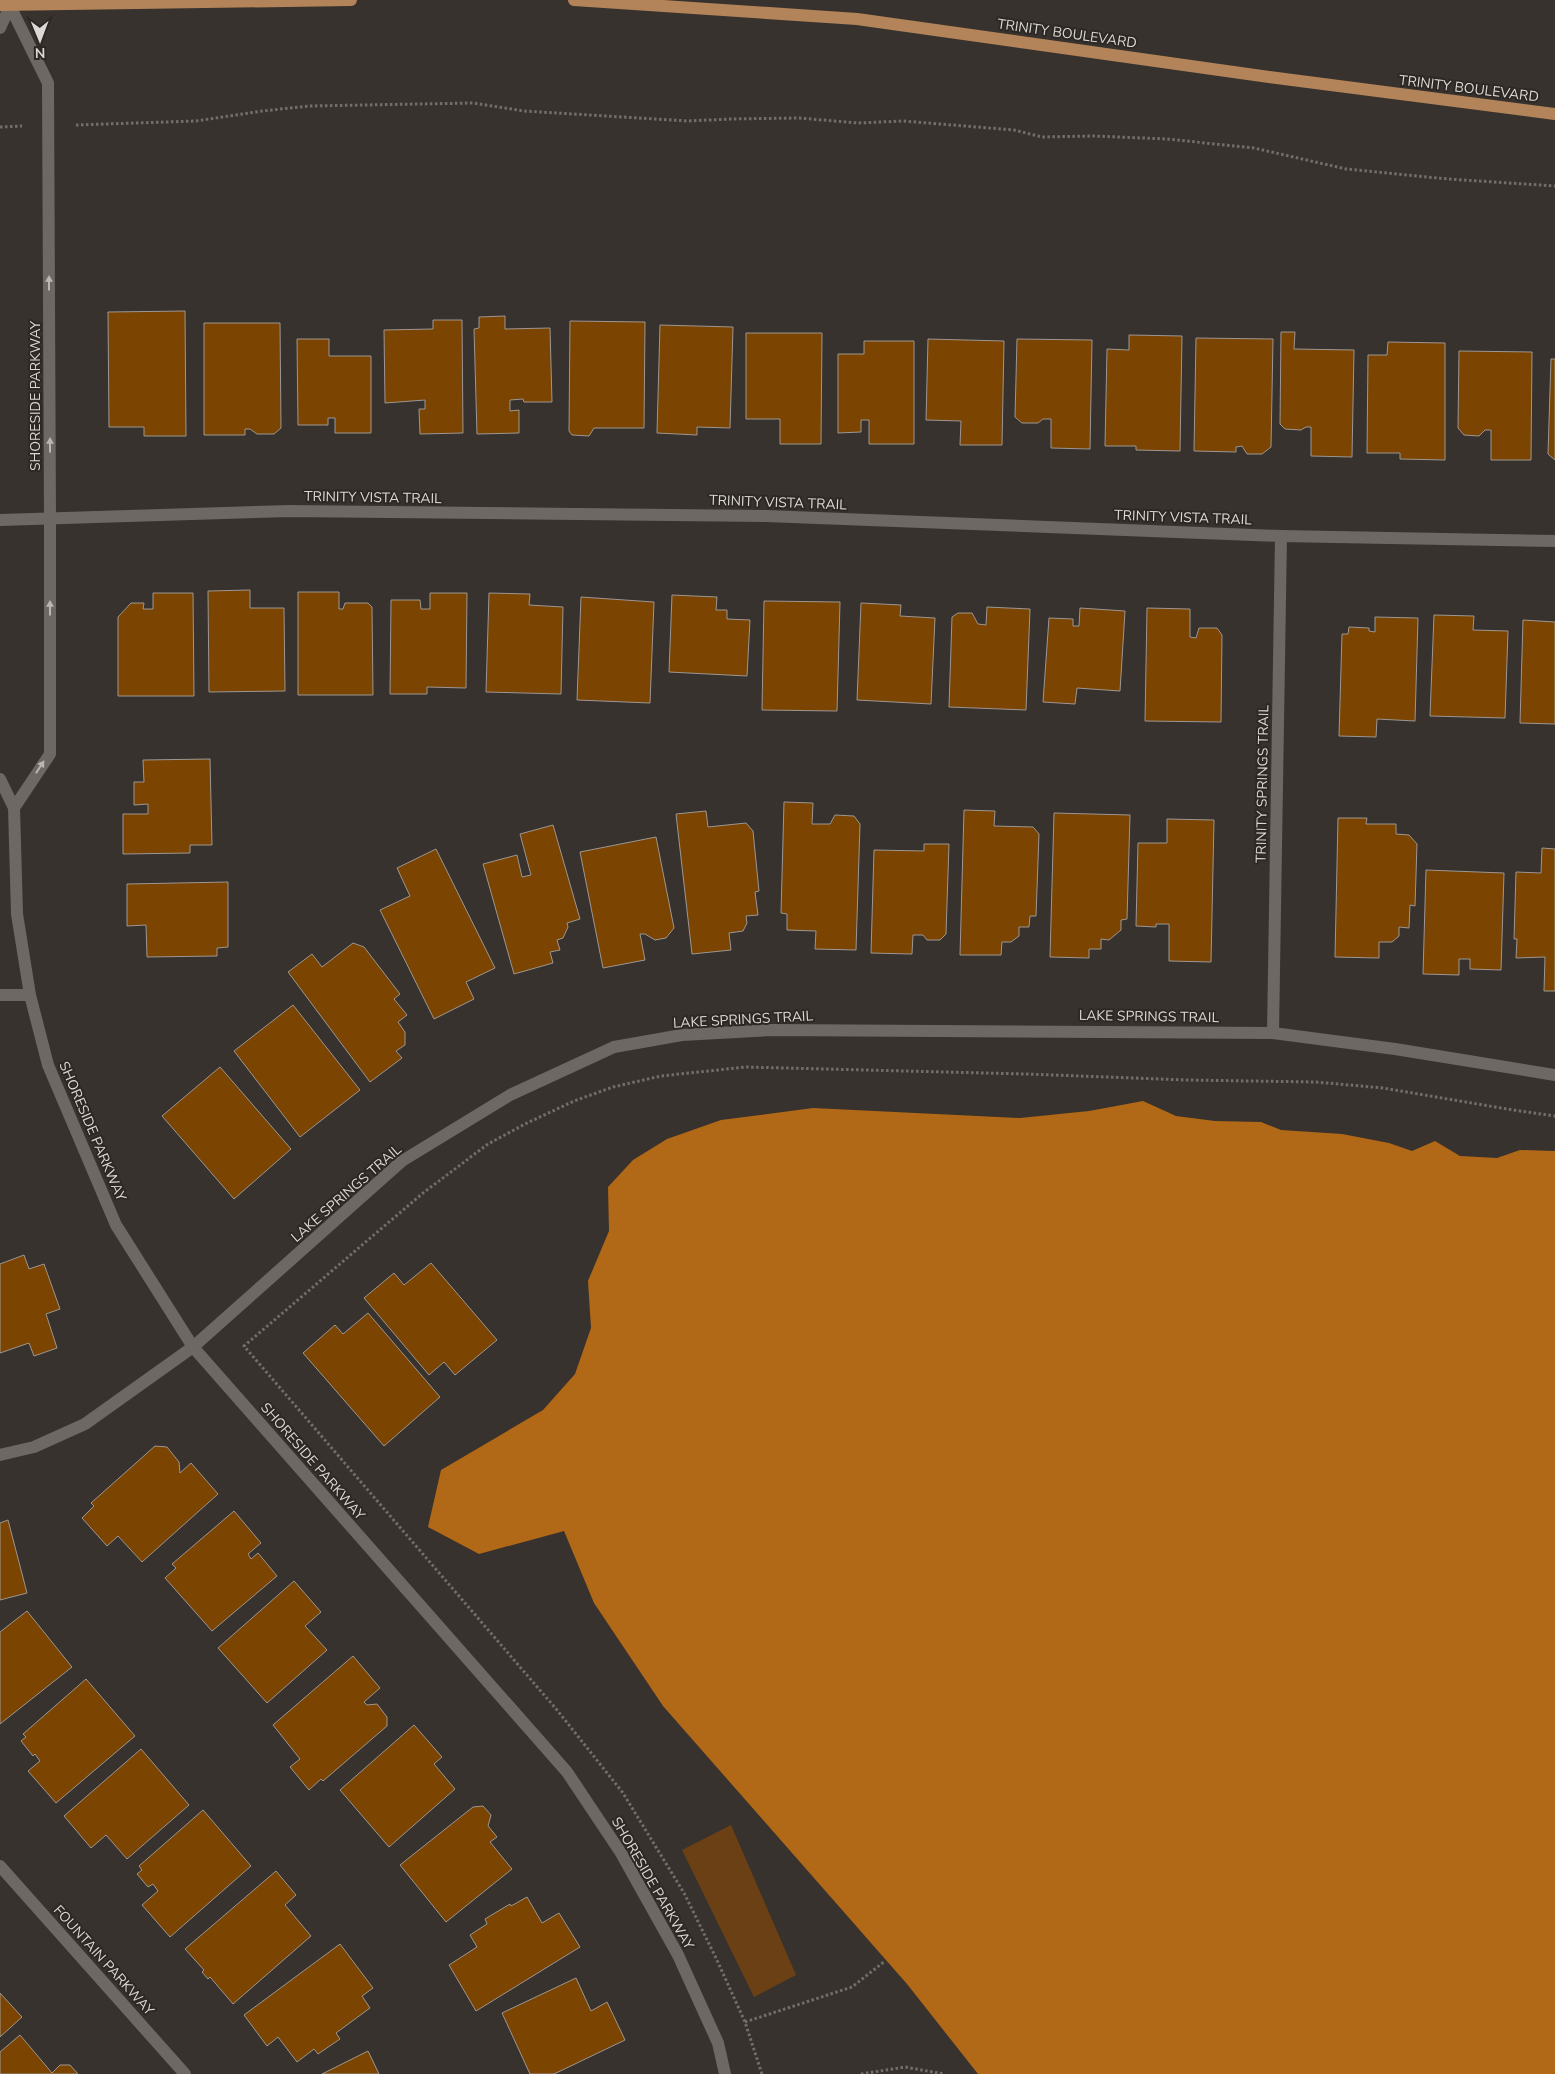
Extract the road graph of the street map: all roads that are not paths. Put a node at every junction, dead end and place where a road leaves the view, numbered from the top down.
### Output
1 (351, 0) edge
2 (574, 0) edge
3 (6, 4) edge
4 (0, 28) edge
5 (1555, 114) edge
6 (50, 519) junction
7 (0, 520) edge
8 (1281, 536) junction
9 (1555, 542) edge
10 (0, 779) edge
11 (14, 808) junction
12 (30, 994) junction
13 (0, 995) edge
14 (1273, 1033) junction
15 (1555, 1075) edge
16 (193, 1347) junction
17 (0, 1455) edge
18 (0, 1866) edge
19 (185, 2074) edge
20 (725, 2074) edge

1 - 3 main road
2 - 5 main road, TRINITY BOULEVARD
3 - 4 street
6 -> 3 street, SHORESIDE PARKWAY
6 - 7 street, TRINITY VISTA TRAIL
6 - 8 street, TRINITY VISTA TRAIL
11 -> 6 street, SHORESIDE PARKWAY
8 - 9 street, TRINITY VISTA TRAIL
8 - 14 street, TRINITY SPRINGS TRAIL
10 - 11 street, SHORESIDE PARKWAY
11 - 12 street, SHORESIDE PARKWAY
12 - 13 street
12 - 16 street, SHORESIDE PARKWAY
14 - 15 street, LAKE SPRINGS TRAIL
14 - 16 street, LAKE SPRINGS TRAIL
16 - 17 street, LAKE SPRINGS TRAIL
16 - 20 street, SHORESIDE PARKWAY
18 - 19 street, FOUNTAIN PARKWAY

